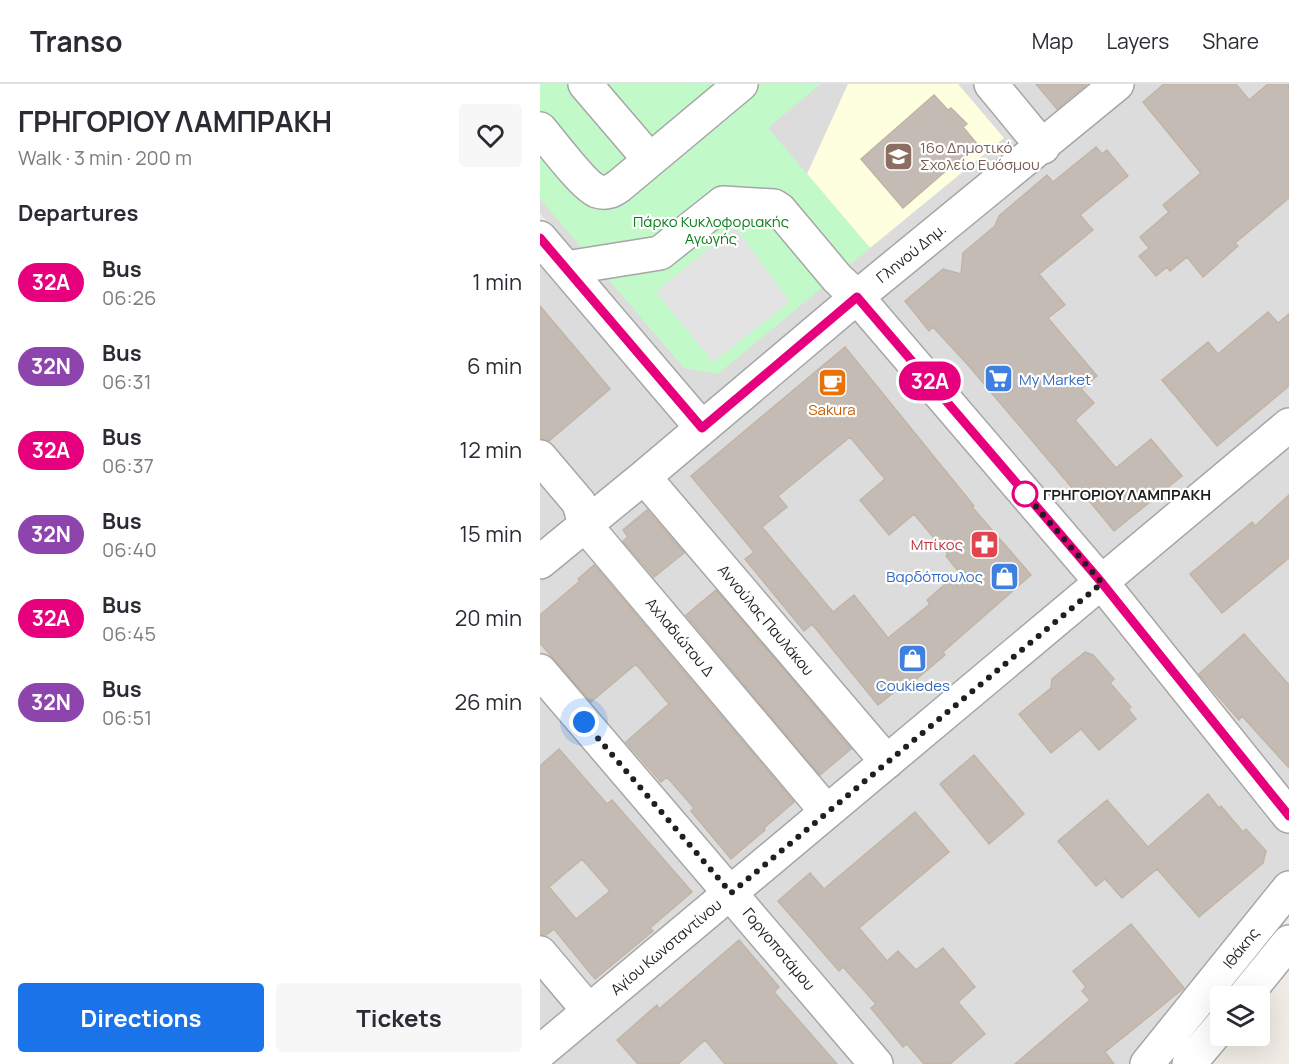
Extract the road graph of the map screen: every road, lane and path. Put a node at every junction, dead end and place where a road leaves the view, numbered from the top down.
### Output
1 (585, 84) edge
2 (741, 84) edge
3 (991, 84) edge
4 (1117, 84) edge
5 (540, 129) edge
6 (1043, 147) junction
7 (650, 160) junction
8 (540, 238) edge
9 (566, 268) junction
10 (857, 297) junction
11 (1289, 425) edge
12 (702, 428) junction
13 (540, 457) edge
14 (644, 477) junction
15 (585, 525) junction
16 (540, 562) edge
17 (1102, 583) junction
18 (540, 671) edge
19 (887, 762) junction
20 (827, 812) junction
21 (1289, 816) edge
22 (1289, 888) edge
23 (731, 893) junction
24 (1289, 942) edge
25 (540, 953) edge
26 (1253, 986) edge
27 (590, 1011) junction
28 (1210, 1039) edge
29 (540, 1052) edge
30 (876, 1064) edge
31 (1147, 1064) edge
32 (1189, 1064) edge

1 - 7 street
2 - 7 street
3 - 6 street
4 - 6 street, Γληνού Δημ.
5 - 7 street
6 - 10 street, Γληνού Δημ.
8 - 9 street
9 - 10 street
9 - 12 street
10 - 12 street, Γληνού Δημ.
10 - 17 street
11 - 17 street, Αγίου Κωνσταντίνου
12 - 14 street, Γληνού Δημ.
13 - 15 street, Αχλαδιώτου Δ
14 - 15 street, Γληνού Δημ.
14 - 19 street, Αννούλας Παυλάκου
15 - 16 street, Γληνού Δημ.
15 - 20 street, Αχλαδιώτου Δ
17 - 19 street, Αγίου Κωνσταντίνου
17 - 21 street
18 - 23 street, Γοργοποτάμου
19 - 20 street, Αγίου Κωνσταντίνου
20 - 23 street, Αγίου Κωνσταντίνου
22 - 31 street, Ιθάκης
23 - 27 street, Αγίου Κωνσταντίνου
23 - 30 street, Γοργοποτάμου
24 - 26 street
25 - 27 street
27 - 29 street, Αγίου Κωνσταντίνου
28 - 32 street

